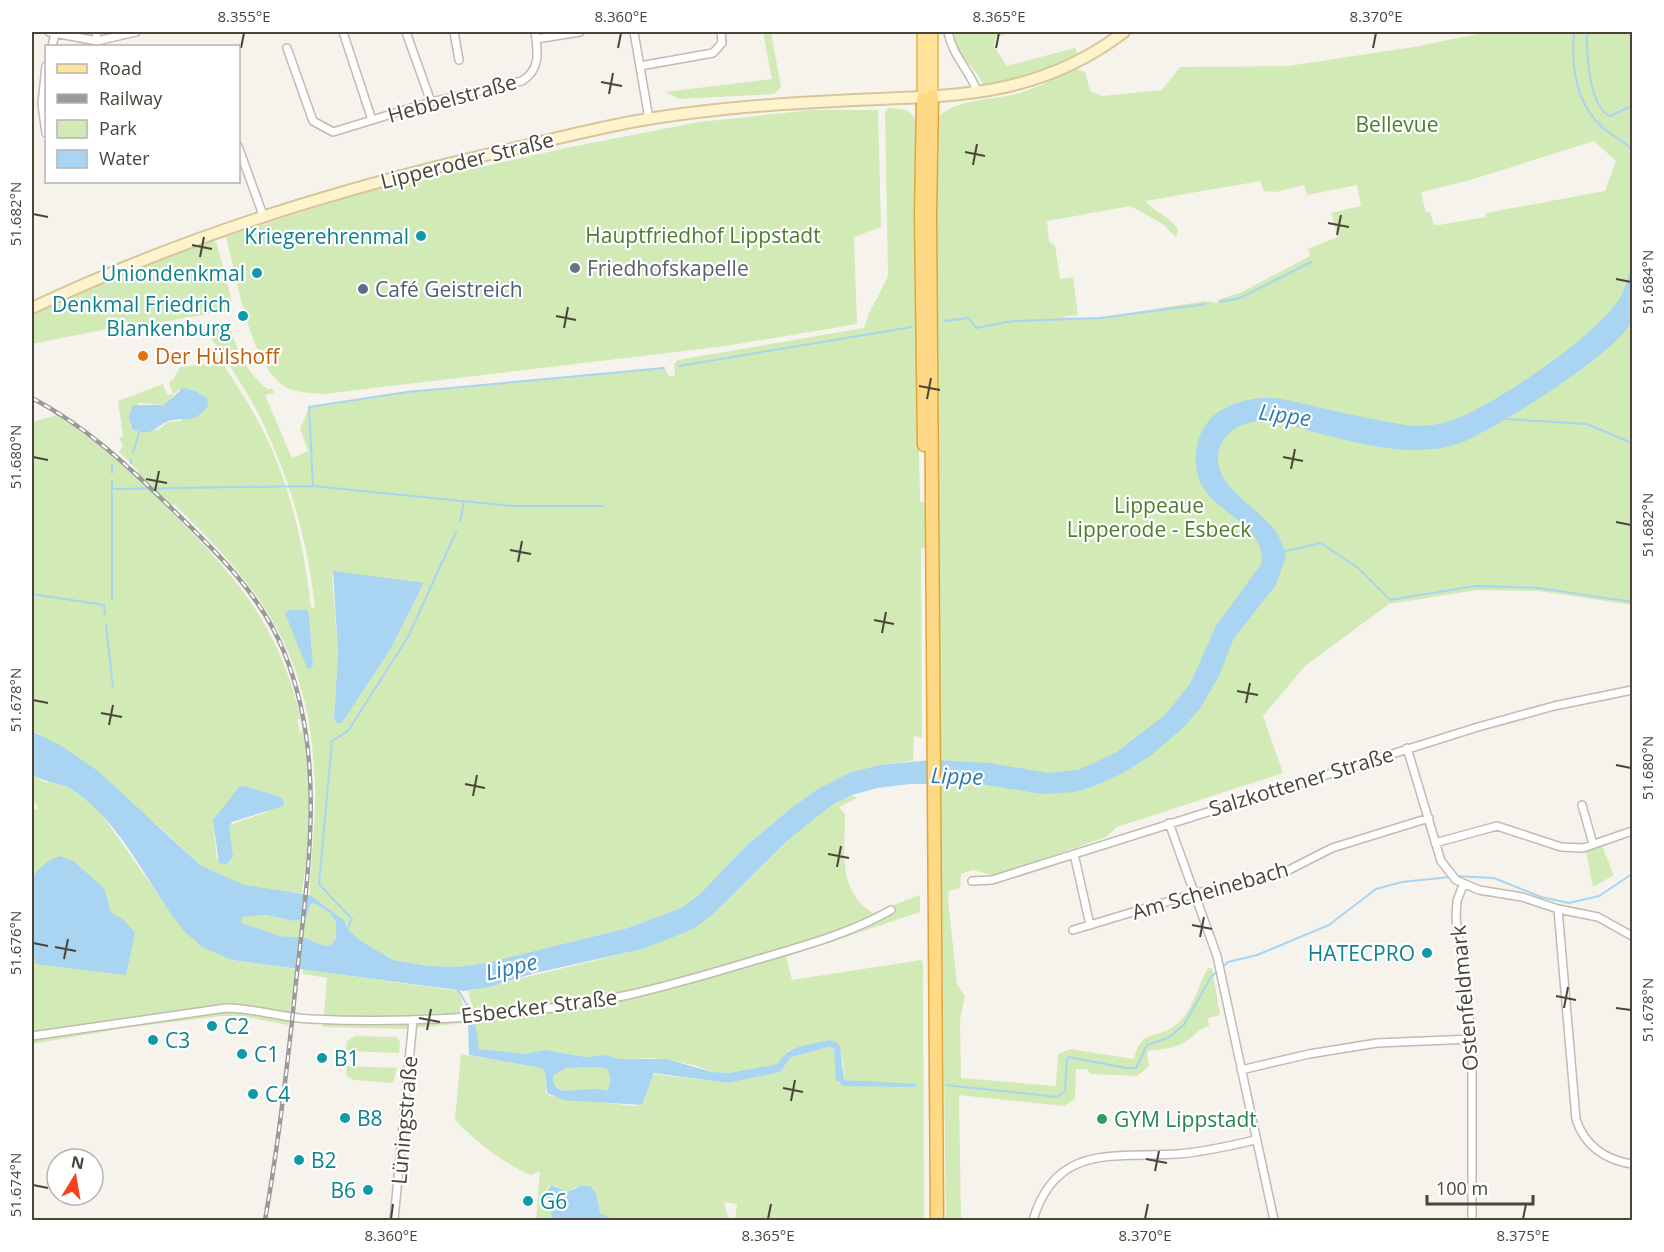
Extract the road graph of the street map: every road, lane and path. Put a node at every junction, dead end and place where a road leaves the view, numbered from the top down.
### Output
1 (96, 32) edge
2 (136, 32) edge
3 (343, 32) edge
4 (406, 32) edge
5 (454, 32) edge
6 (580, 32) edge
7 (634, 32) edge
8 (721, 32) edge
9 (923, 32) edge
10 (932, 32) edge
11 (948, 32) edge
12 (1124, 32) edge
13 (52, 33) edge
14 (535, 35) edge
15 (97, 41) junction
16 (287, 48) dead end
17 (459, 60) dead end
18 (640, 66) junction
19 (45, 76) edge
20 (978, 93) junction
21 (928, 98) junction
22 (431, 102) junction
23 (649, 119) junction
24 (372, 120) junction
25 (45, 126) edge
26 (240, 152) edge
27 (263, 215) junction
28 (32, 308) edge
29 (1632, 690) edge
30 (1407, 748) junction
31 (1582, 805) dead end
32 (1429, 818) junction
33 (1169, 823) junction
34 (930, 825) junction
35 (1632, 831) edge
36 (1436, 843) junction
37 (1593, 844) junction
38 (1074, 854) junction
39 (972, 881) dead end
40 (1463, 885) junction
41 (1193, 894) junction
42 (1558, 909) junction
43 (891, 910) dead end
44 (1090, 925) junction
45 (1073, 930) dead end
46 (1632, 936) edge
47 (413, 1020) junction
48 (32, 1036) edge
49 (1472, 1039) junction
50 (1241, 1070) junction
51 (1255, 1140) junction
52 (1632, 1164) edge
53 (394, 1221) edge
54 (928, 1221) edge
55 (937, 1221) edge
56 (1033, 1221) edge
57 (1274, 1221) edge
58 (1472, 1221) edge

1 - 15 street
2 - 15 street
3 - 24 street, Hebbelstraße
4 - 22 street
5 - 17 street
6 - 14 street, Hebbelstraße
7 - 18 street
8 - 18 street
9 - 21 main road
10 - 21 main road
11 - 20 street
12 - 20 main road, Lipperoder Straße
13 - 15 street
14 - 22 street, Hebbelstraße
16 - 24 street, Hebbelstraße
18 - 23 street
19 - 25 street
20 - 21 main road, Lipperoder Straße
21 - 23 main road, Lipperoder Straße
21 - 34 highway
22 - 24 street, Hebbelstraße
23 - 27 main road, Lipperoder Straße
26 - 27 street
27 - 28 main road, Lipperoder Straße
29 - 30 street, Salzkottener Straße
30 - 32 street
30 - 33 street, Salzkottener Straße
31 - 37 street
32 - 36 street
32 - 41 street, Am Scheinebach
33 - 38 street, Salzkottener Straße
33 - 41 street
34 - 54 highway
34 - 55 highway
35 - 37 street
36 - 37 street
36 - 40 street
38 - 39 street, Salzkottener Straße
38 - 44 street
40 - 42 street
40 - 49 street, Ostenfeldmark
41 - 44 street, Am Scheinebach
41 - 50 street
42 - 46 street
42 - 52 street
43 - 47 street, Esbecker Straße
44 - 45 street, Am Scheinebach
47 - 48 street, Esbecker Straße
47 - 53 street, Lüningstraße
49 - 50 street
49 - 58 street, Ostenfeldmark
50 - 51 street
51 - 56 street
51 - 57 street

